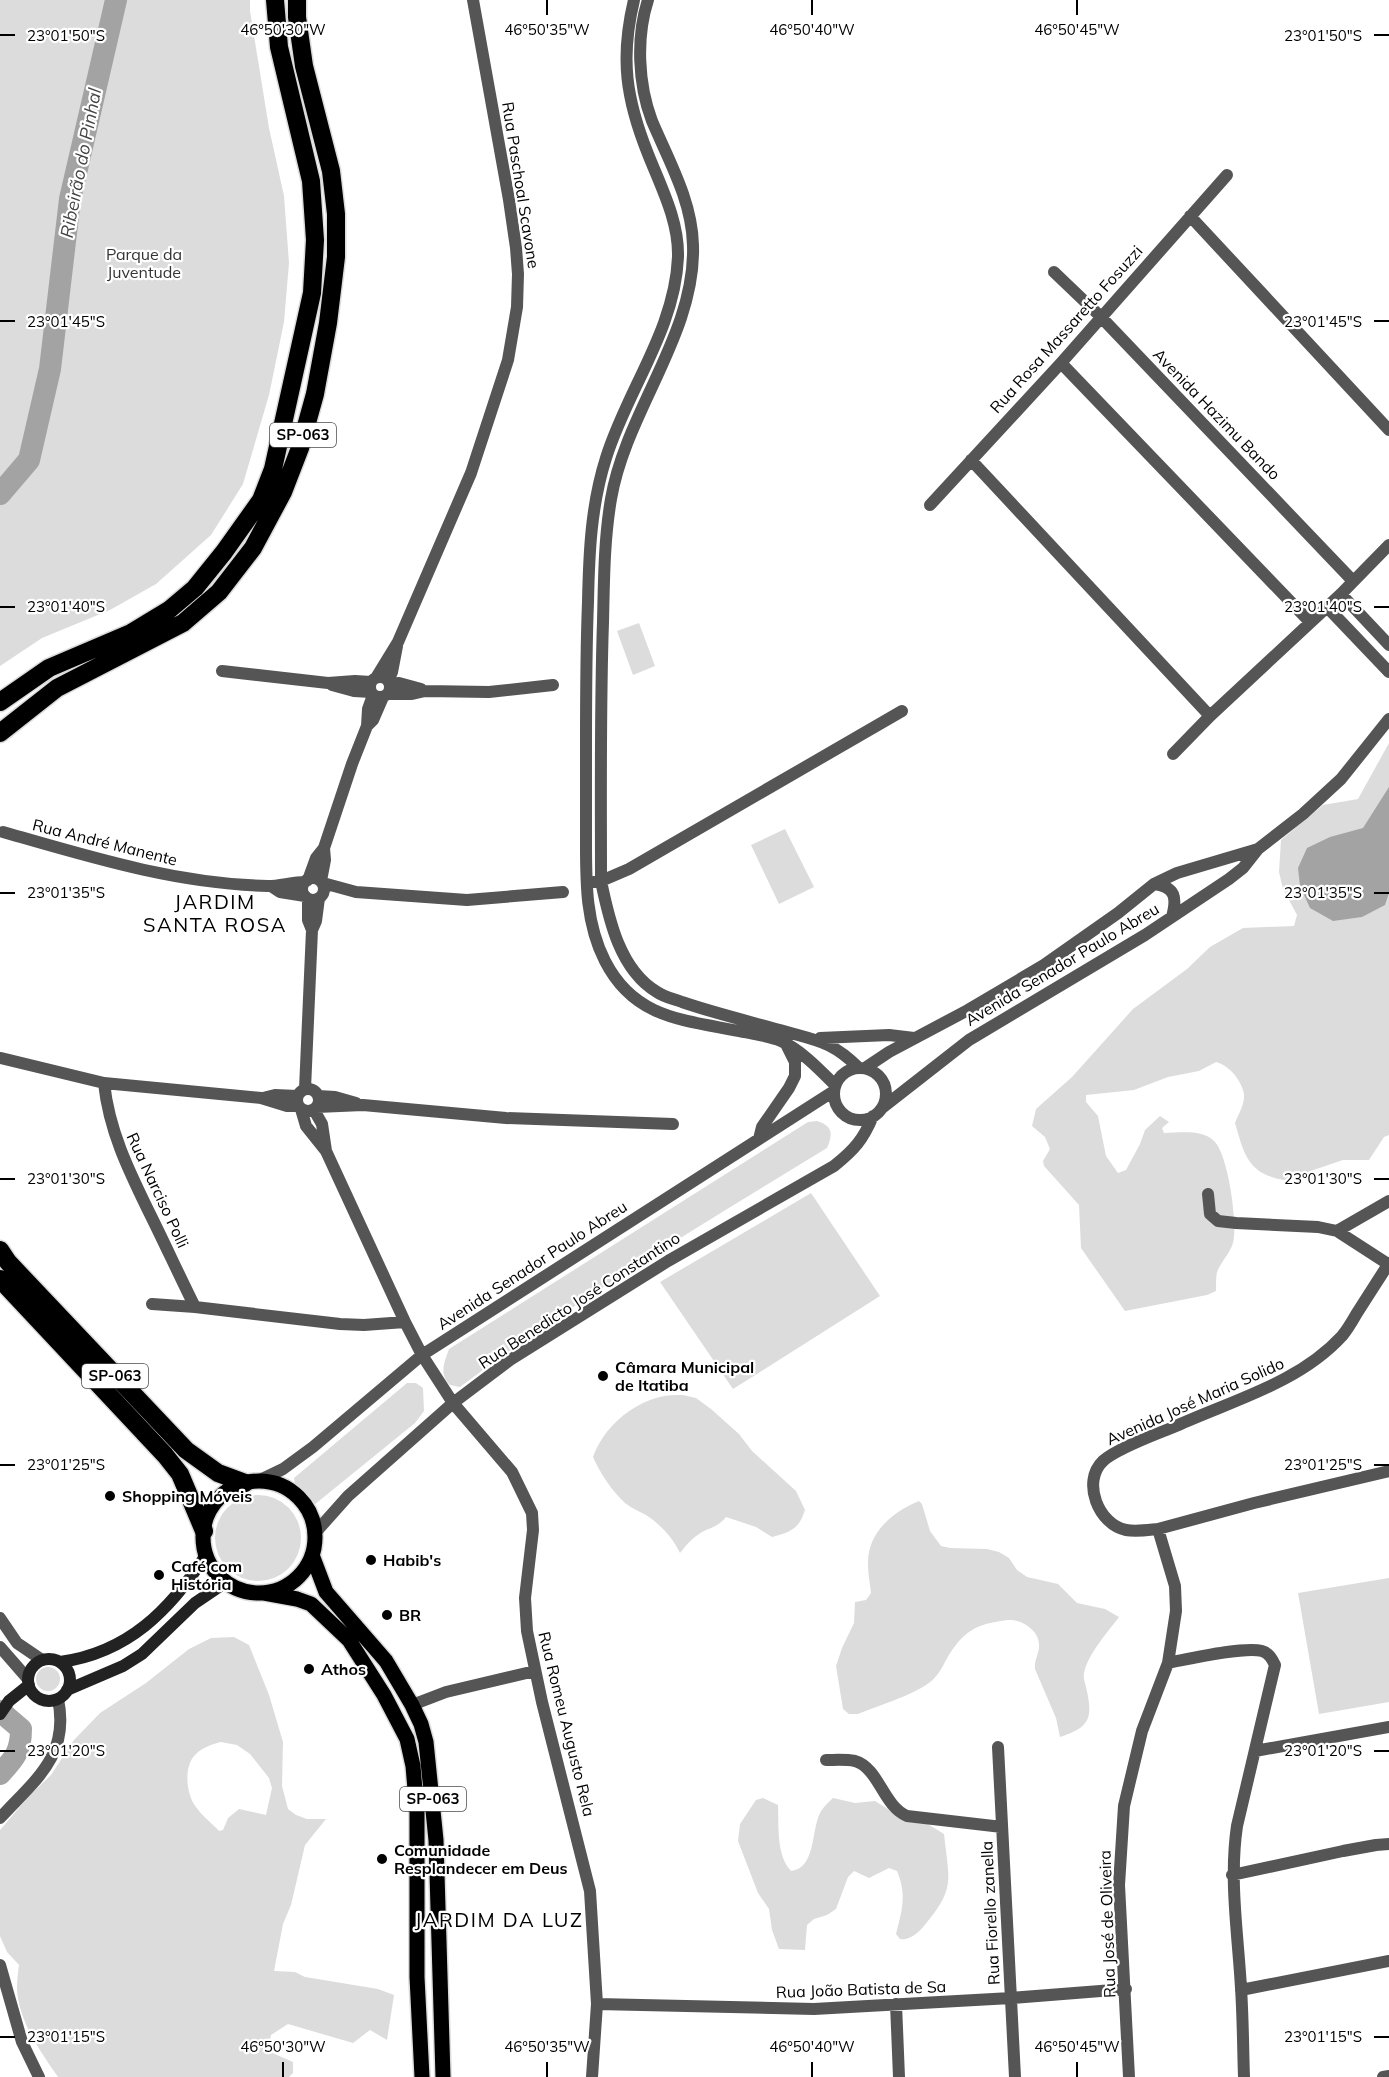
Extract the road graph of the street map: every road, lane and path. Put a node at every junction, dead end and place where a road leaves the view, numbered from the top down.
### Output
1 (275, 0) edge
2 (297, 0) edge
3 (473, 0) edge
4 (634, 0) edge
5 (648, 0) edge
6 (664, 147) junction
7 (647, 152) junction
8 (1227, 175) dead end
9 (1190, 216) junction
10 (1054, 272) dead end
11 (1101, 316) junction
12 (1061, 363) junction
13 (1389, 430) edge
14 (971, 460) junction
15 (930, 505) dead end
16 (1389, 545) edge
17 (1353, 581) junction
18 (1341, 594) junction
19 (1327, 607) junction
20 (1310, 622) junction
21 (1389, 645) edge
22 (602, 660) junction
23 (586, 661) junction
24 (222, 671) dead end
25 (1389, 672) edge
26 (553, 685) dead end
27 (380, 688) junction
28 (0, 702) edge
29 (902, 711) dead end
30 (1210, 716) junction
31 (1389, 719) edge
32 (0, 733) edge
33 (1173, 754) dead end
34 (3, 832) dead end
35 (324, 848) junction
36 (1258, 849) junction
37 (306, 881) junction
38 (601, 881) junction
39 (586, 883) junction
40 (1154, 884) junction
41 (271, 886) junction
42 (316, 892) junction
43 (563, 892) dead end
44 (1172, 917) junction
45 (816, 1038) junction
46 (914, 1038) junction
47 (785, 1042) junction
48 (1, 1058) edge
49 (862, 1068) junction
50 (104, 1083) junction
51 (834, 1088) junction
52 (300, 1100) junction
53 (317, 1104) junction
54 (878, 1112) junction
55 (673, 1124) dead end
56 (759, 1139) junction
57 (326, 1151) junction
58 (1208, 1194) dead end
59 (1389, 1201) edge
60 (1337, 1231) junction
61 (0, 1250) edge
62 (1389, 1264) edge
63 (0, 1279) edge
64 (152, 1304) dead end
65 (195, 1307) junction
66 (405, 1322) junction
67 (422, 1355) junction
68 (453, 1403) junction
69 (1389, 1471) edge
70 (252, 1482) junction
71 (1158, 1529) junction
72 (204, 1531) junction
73 (315, 1533) junction
74 (206, 1556) junction
75 (312, 1556) junction
76 (226, 1582) junction
77 (264, 1593) junction
78 (0, 1618) edge
79 (0, 1647) edge
80 (42, 1660) junction
81 (60, 1662) junction
82 (1168, 1663) junction
83 (535, 1671) junction
84 (28, 1682) junction
85 (63, 1695) junction
86 (412, 1704) junction
87 (0, 1714) edge
88 (1389, 1726) edge
89 (998, 1746) dead end
90 (1255, 1751) junction
91 (826, 1760) dead end
92 (0, 1818) edge
93 (1002, 1827) junction
94 (1389, 1844) edge
95 (1232, 1875) junction
96 (1389, 1961) edge
97 (0, 1965) edge
98 (1126, 1989) junction
99 (1242, 1990) junction
100 (1011, 1998) junction
101 (597, 2004) junction
102 (896, 2004) junction
103 (1389, 2076) edge
104 (39, 2077) edge
105 (422, 2077) edge
106 (442, 2077) edge
107 (592, 2077) edge
108 (899, 2077) edge
109 (1016, 2077) edge
110 (1130, 2077) edge
111 (1244, 2077) edge
112 (1383, 2077) edge

1 - 28 highway, SP-063
2 - 32 highway, SP-063
3 - 27 street, Rua Paschoal Scavone
4 - 7 street
5 - 6 street
6 - 7 street
6 - 22 street
7 - 23 street
8 - 9 street, Rua Rosa Massaretto Fosuzzi
9 - 11 street, Rua Rosa Massaretto Fosuzzi
9 - 13 street
10 - 11 street, Avenida Hazimu Bando
11 - 12 street, Rua Rosa Massaretto Fosuzzi
11 - 17 street, Avenida Hazimu Bando
12 - 14 street, Rua Rosa Massaretto Fosuzzi
12 - 20 street
14 - 15 street, Rua Rosa Massaretto Fosuzzi
14 - 30 street
16 - 17 street
17 - 18 street
18 - 19 street
18 - 21 street
19 - 20 street
19 - 25 street
20 - 30 street
22 - 23 street
22 - 38 street
23 - 39 street
24 - 27 street
26 - 27 street
27 - 35 street, Rua Paschoal Scavone
29 - 38 street
30 - 33 street
31 - 36 street, Avenida Senador Paulo Abreu
34 - 41 street, Rua André Manente
35 - 37 street, Rua Paschoal Scavone
35 - 42 street, Rua Paschoal Scavone
36 - 40 street, Avenida Senador Paulo Abreu
36 - 44 street, Avenida Senador Paulo Abreu
37 - 41 street, Rua André Manente
37 - 42 street
38 - 39 street
38 - 45 street
39 - 47 street
40 - 44 street
40 - 46 street, Avenida Senador Paulo Abreu
41 - 42 street, Rua André Manente
42 - 43 street, Rua André Manente
42 - 52 street, Rua Paschoal Scavone
44 - 54 street, Avenida Senador Paulo Abreu
45 - 46 street
45 - 49 street
46 - 49 street, Avenida Senador Paulo Abreu
47 - 51 street
47 - 56 street
48 - 50 street
49 - 51 street
49 - 54 street
50 - 52 street
50 - 65 street, Rua Narciso Polli
51 - 54 street
51 - 56 street, Avenida Senador Paulo Abreu
52 - 53 street
52 - 53 street
52 - 57 street, Rua Paschoal Scavone
53 - 55 street
53 - 57 street, Rua Paschoal Scavone
54 - 68 street, Rua Benedicto José Constantino
56 - 67 street, Avenida Senador Paulo Abreu
57 - 66 street, Rua Paschoal Scavone
58 - 60 street
59 - 60 street
60 - 62 street
61 - 70 highway, SP-063
62 - 71 street, Avenida José Maria Solido
63 - 72 highway, SP-063
64 - 65 street
65 - 66 street
66 - 67 street, Rua Paschoal Scavone
67 - 68 street, Rua Paschoal Scavone
67 - 70 street, Avenida Senador Paulo Abreu
68 - 73 street, Rua Benedicto José Constantino
68 - 83 street, Rua Romeu Augusto Rela
69 - 71 street, Avenida José Maria Solido
70 - 72 main road, SP-063
70 - 73 main road, SP-063
71 - 82 street, Rua José de Oliveira
72 - 74 main road, SP-063
73 - 75 main road, SP-063
74 - 76 main road
74 - 81 street
75 - 77 main road
75 - 86 main road, SP-063
76 - 77 main road, SP-063
76 - 85 street
77 - 105 main road, SP-063
78 - 80 street
79 - 84 street
80 - 81 street
80 - 84 street
81 - 85 street
82 - 90 street
82 - 98 street, Rua José de Oliveira
83 - 86 street
83 - 101 street, Rua Romeu Augusto Rela
84 - 85 street
84 - 87 street
85 - 92 street
86 - 106 main road, SP-063
88 - 90 street
89 - 93 street, Rua Fiorello zanella
90 - 95 street
91 - 93 street
93 - 100 street, Rua Fiorello zanella
94 - 95 street
95 - 99 street
96 - 99 street
97 - 104 street
98 - 100 street, Rua João Batista de Sa
98 - 110 street, Rua José de Oliveira
99 - 111 street
100 - 102 street, Rua João Batista de Sa
100 - 109 street, Rua Fiorello zanella
101 - 102 street, Rua João Batista de Sa
101 - 107 street, Rua Romeu Augusto Rela
102 - 108 street
103 - 112 street

